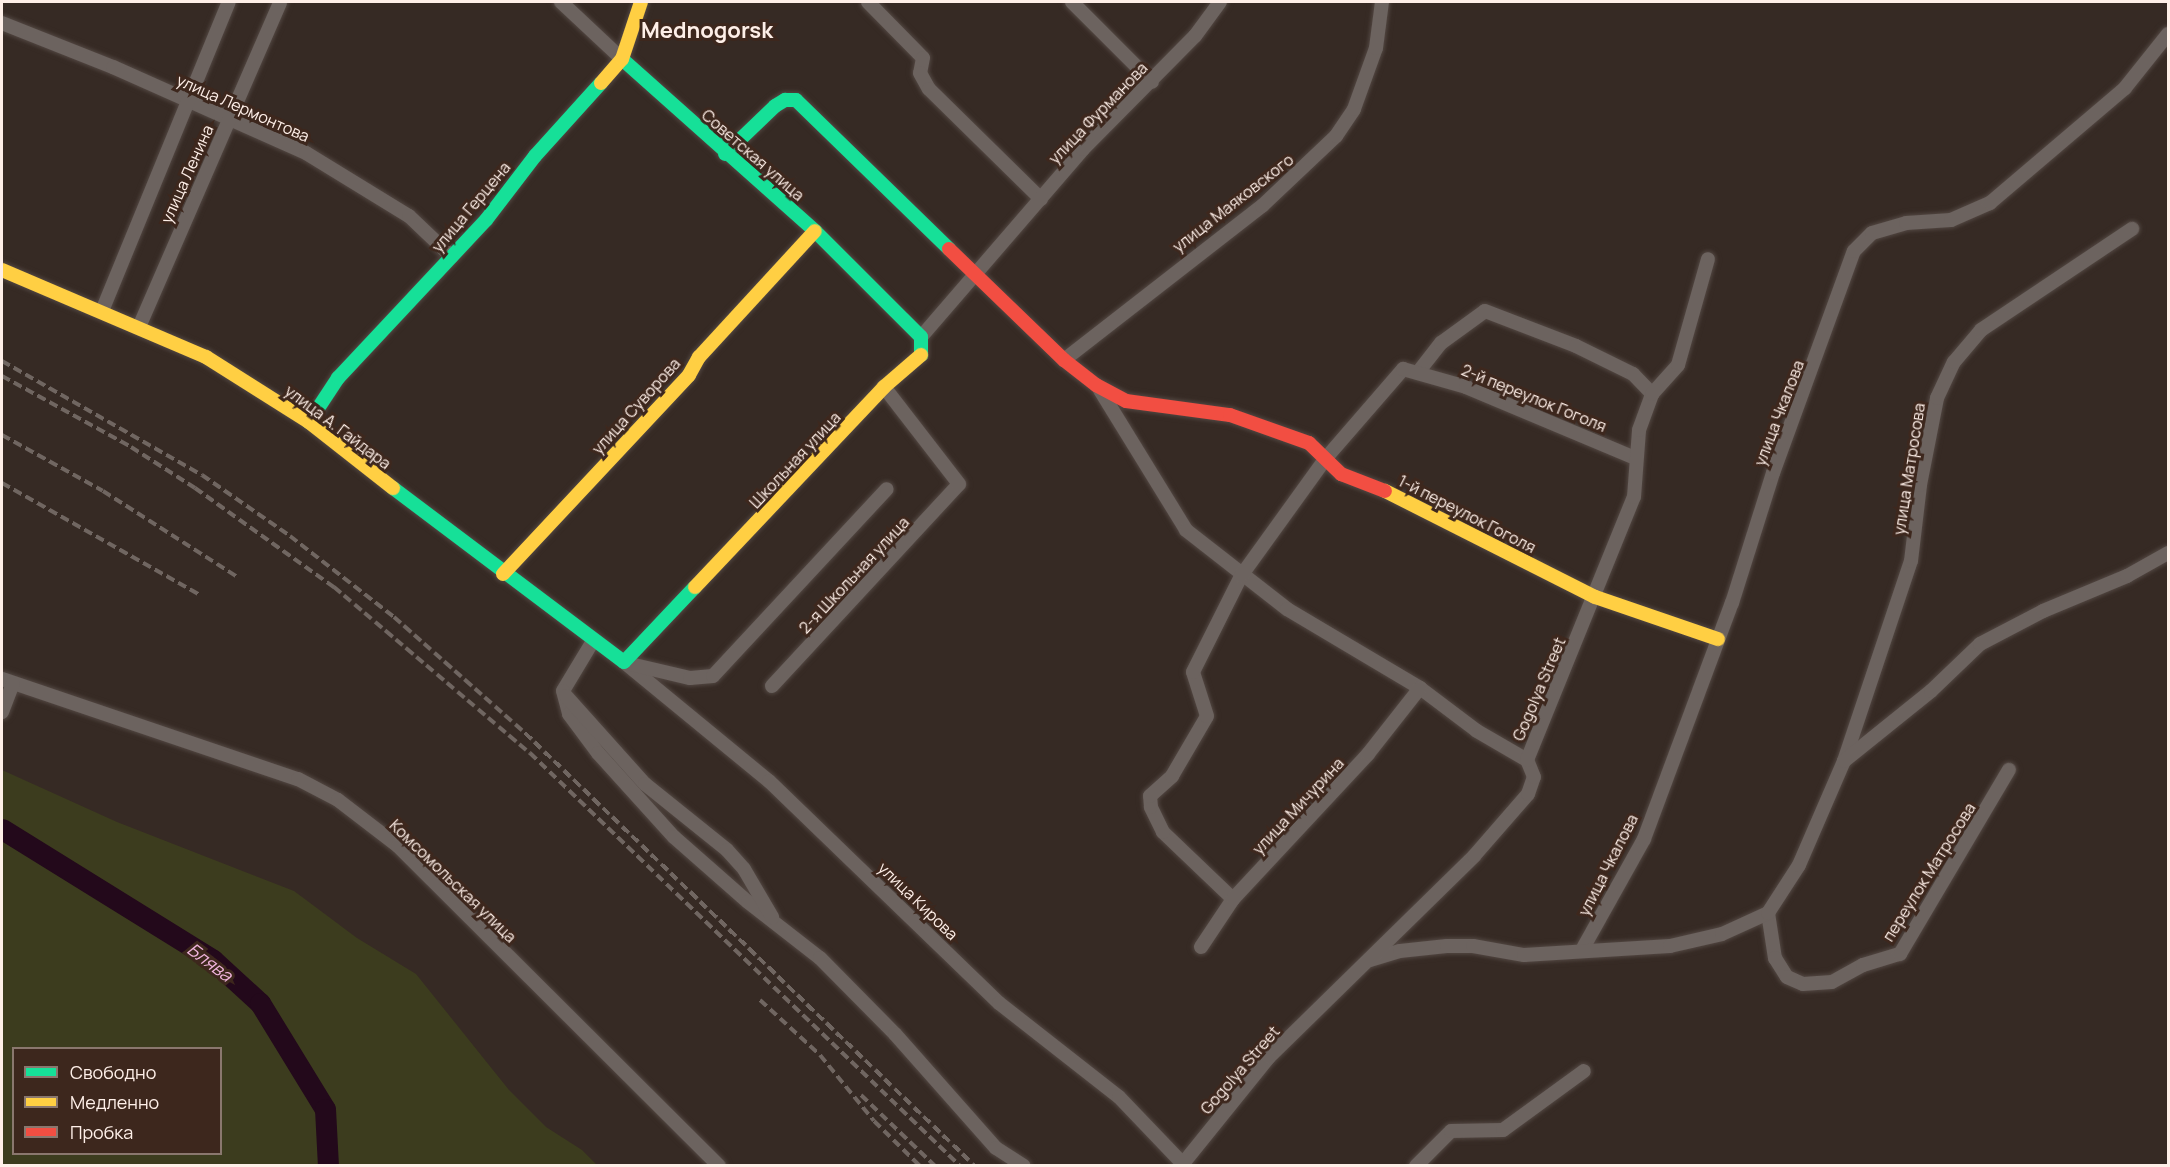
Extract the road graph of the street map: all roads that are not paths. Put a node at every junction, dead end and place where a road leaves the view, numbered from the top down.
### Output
1 (229, 2) edge
2 (280, 2) edge
3 (561, 2) edge
4 (868, 2) edge
5 (1072, 2) edge
6 (1220, 2) edge
7 (1382, 2) edge
8 (636, 3) edge
9 (2, 23) edge
10 (2169, 34) edge
11 (622, 59) junction
12 (1152, 82) junction
13 (186, 101) junction
14 (229, 118) junction
15 (725, 154) junction
16 (1041, 199) junction
17 (2132, 229) dead end
18 (815, 231) junction
19 (452, 257) junction
20 (1708, 259) dead end
21 (2, 270) edge
22 (976, 275) junction
23 (102, 311) junction
24 (139, 327) junction
25 (921, 337) junction
26 (1064, 360) junction
27 (1419, 371) junction
28 (1096, 385) junction
29 (884, 387) junction
30 (1652, 394) junction
31 (309, 422) junction
32 (1326, 458) junction
33 (1635, 458) junction
34 (887, 489) dead end
35 (2169, 553) edge
36 (1239, 573) junction
37 (502, 574) junction
38 (1595, 597) junction
39 (1718, 639) junction
40 (593, 641) junction
41 (624, 662) junction
42 (7, 681) edge
43 (772, 686) dead end
44 (1420, 688) junction
45 (563, 691) junction
46 (2, 712) edge
47 (1527, 760) junction
48 (1844, 761) junction
49 (2009, 770) dead end
50 (1233, 899) junction
51 (1768, 913) junction
52 (773, 918) junction
53 (1201, 947) dead end
54 (1582, 950) junction
55 (1367, 961) junction
56 (1584, 1071) dead end
57 (1424, 1163) edge
58 (1183, 1165) edge
59 (719, 1166) edge
60 (1024, 1166) edge

1 - 13 street, улица Ленина
2 - 14 street, улица Ленина
3 - 11 street, Советская улица
4 - 16 street
5 - 12 street
6 - 12 street, улица Фурманова
7 - 26 street, улица Маяковского
8 - 11 street, улица Герцена
9 - 13 street, улица Лермонтова
10 - 39 street, улица Чкалова
11 - 15 street, Советская улица
11 - 19 street, улица Герцена
12 - 16 street, улица Фурманова
13 - 14 street, улица Лермонтова
13 - 23 street, улица Ленина
14 - 19 street, улица Лермонтова
14 - 24 street, улица Ленина
15 - 18 street, Советская улица
15 - 22 street, 1-й переулок Гоголя
16 - 22 street, улица Фурманова
17 - 48 street, улица Матросова
18 - 25 street, Советская улица
18 - 37 street, улица Суворова
19 - 31 street, улица Герцена
20 - 30 street, Gogolya Street
21 - 23 street, улица А. Гайдара
22 - 25 street, Школьная улица
22 - 26 street, 1-й переулок Гоголя
23 - 24 street, улица А. Гайдара
24 - 31 street, улица А. Гайдара
25 - 29 street, Школьная улица
26 - 28 street, 1-й переулок Гоголя
27 - 30 street
27 - 32 street
27 - 33 street, 2-й переулок Гоголя
28 - 32 street, 1-й переулок Гоголя
28 - 36 street
29 - 41 street, Школьная улица
29 - 43 street, 2-я Школьная улица
30 - 33 street, Gogolya Street
31 - 37 street, улица А. Гайдара
32 - 36 street
32 - 38 street, 1-й переулок Гоголя
33 - 38 street, Gogolya Street
34 - 41 street
35 - 48 street, улица Матросова
36 - 44 street
36 - 50 street
37 - 40 street, улица А. Гайдара
38 - 39 street, 1-й переулок Гоголя
38 - 47 street, Gogolya Street
39 - 54 street, улица Чкалова
40 - 41 street, улица А. Гайдара
40 - 45 street
41 - 58 street, улица Кирова
42 - 46 street
42 - 59 street, Комсомольская улица
44 - 47 street
44 - 50 street, улица Мичурина
45 - 52 street
45 - 52 street
47 - 55 street, Gogolya Street
48 - 51 street, улица Матросова
49 - 51 street, переулок Матросова
50 - 53 street, улица Мичурина
51 - 54 street
52 - 60 street
54 - 55 street
55 - 58 street, Gogolya Street
56 - 57 street

